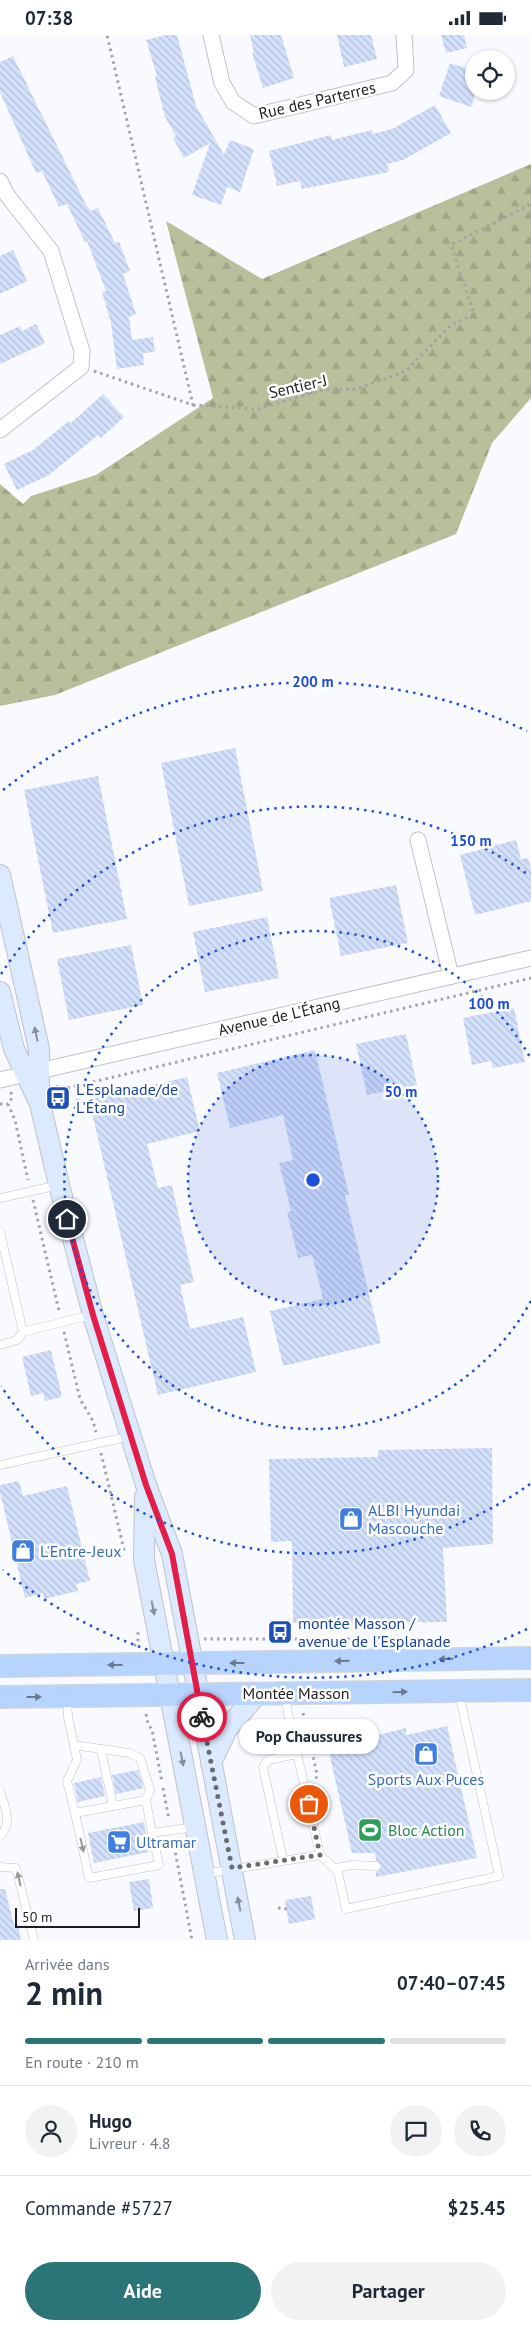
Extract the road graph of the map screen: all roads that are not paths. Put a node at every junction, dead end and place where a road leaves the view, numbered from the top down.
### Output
1 (211, 35) edge
2 (404, 35) edge
3 (0, 181) edge
4 (0, 430) edge
5 (418, 840) dead end
6 (0, 875) edge
7 (531, 958) edge
8 (451, 975) junction
9 (0, 992) edge
10 (33, 1073) junction
11 (0, 1080) edge
12 (59, 1185) junction
13 (0, 1198) edge
14 (0, 1231) edge
15 (93, 1315) junction
16 (23, 1332) junction
17 (0, 1345) edge
18 (131, 1436) junction
19 (0, 1465) edge
20 (146, 1485) junction
21 (531, 1658) edge
22 (164, 1664) junction
23 (192, 1664) junction
24 (0, 1666) edge
25 (531, 1690) edge
26 (458, 1691) junction
27 (258, 1693) junction
28 (286, 1693) junction
29 (170, 1694) junction
30 (198, 1694) junction
31 (67, 1696) junction
32 (0, 1697) edge
33 (74, 1745) junction
34 (101, 1749) junction
35 (297, 1754) junction
36 (211, 1763) junction
37 (0, 1790) edge
38 (146, 1800) junction
39 (113, 1806) junction
40 (75, 1813) junction
41 (195, 1827) junction
42 (152, 1833) junction
43 (0, 1836) edge
44 (320, 1855) junction
45 (283, 1860) junction
46 (376, 1866) dead end
47 (0, 1867) edge
48 (232, 1868) junction
49 (336, 1868) junction
50 (204, 1874) junction
51 (34, 1940) edge
52 (217, 1940) edge
53 (245, 1940) edge

1 - 2 street, Rue des Parterres
3 - 4 street
5 - 8 street
10 -> 6 street
7 - 8 street, Avenue de L'Étang
8 - 10 street, Avenue de L'Étang
9 - 10 street
10 - 11 street, Avenue de L'Étang
10 - 12 street
12 - 13 lane
12 - 15 street
14 - 16 lane
15 - 16 lane
15 - 18 street
16 - 17 lane
18 - 19 lane
18 - 20 street
20 -> 22 street
20 - 23 street
21 -> 23 main road, Montée Masson
22 - 23 main road, Montée Masson
22 -> 24 main road, Montée Masson
22 - 29 street
23 - 30 street
25 - 26 main road, Montée Masson
28 -> 26 main road, Montée Masson
26 - 49 lane
27 - 28 main road, Montée Masson
27 - 30 main road, Montée Masson
27 - 36 street
28 - 35 lane
29 - 30 main road, Montée Masson
29 - 31 main road, Montée Masson
29 -> 41 street
30 - 36 street
32 -> 31 main road, Montée Masson
31 - 33 lane
33 - 34 lane
33 - 40 lane
34 - 38 lane
34 - 39 lane
35 - 44 lane
35 - 45 lane
36 - 48 street
37 - 43 lane
38 - 39 lane
38 - 42 lane
39 - 40 lane
40 -> 42 lane
41 - 42 lane
41 - 50 street
44 - 45 lane
44 - 49 lane
45 - 48 lane
46 - 49 lane
51 -> 47 lane
48 - 50 lane
53 -> 48 street
50 - 52 street

